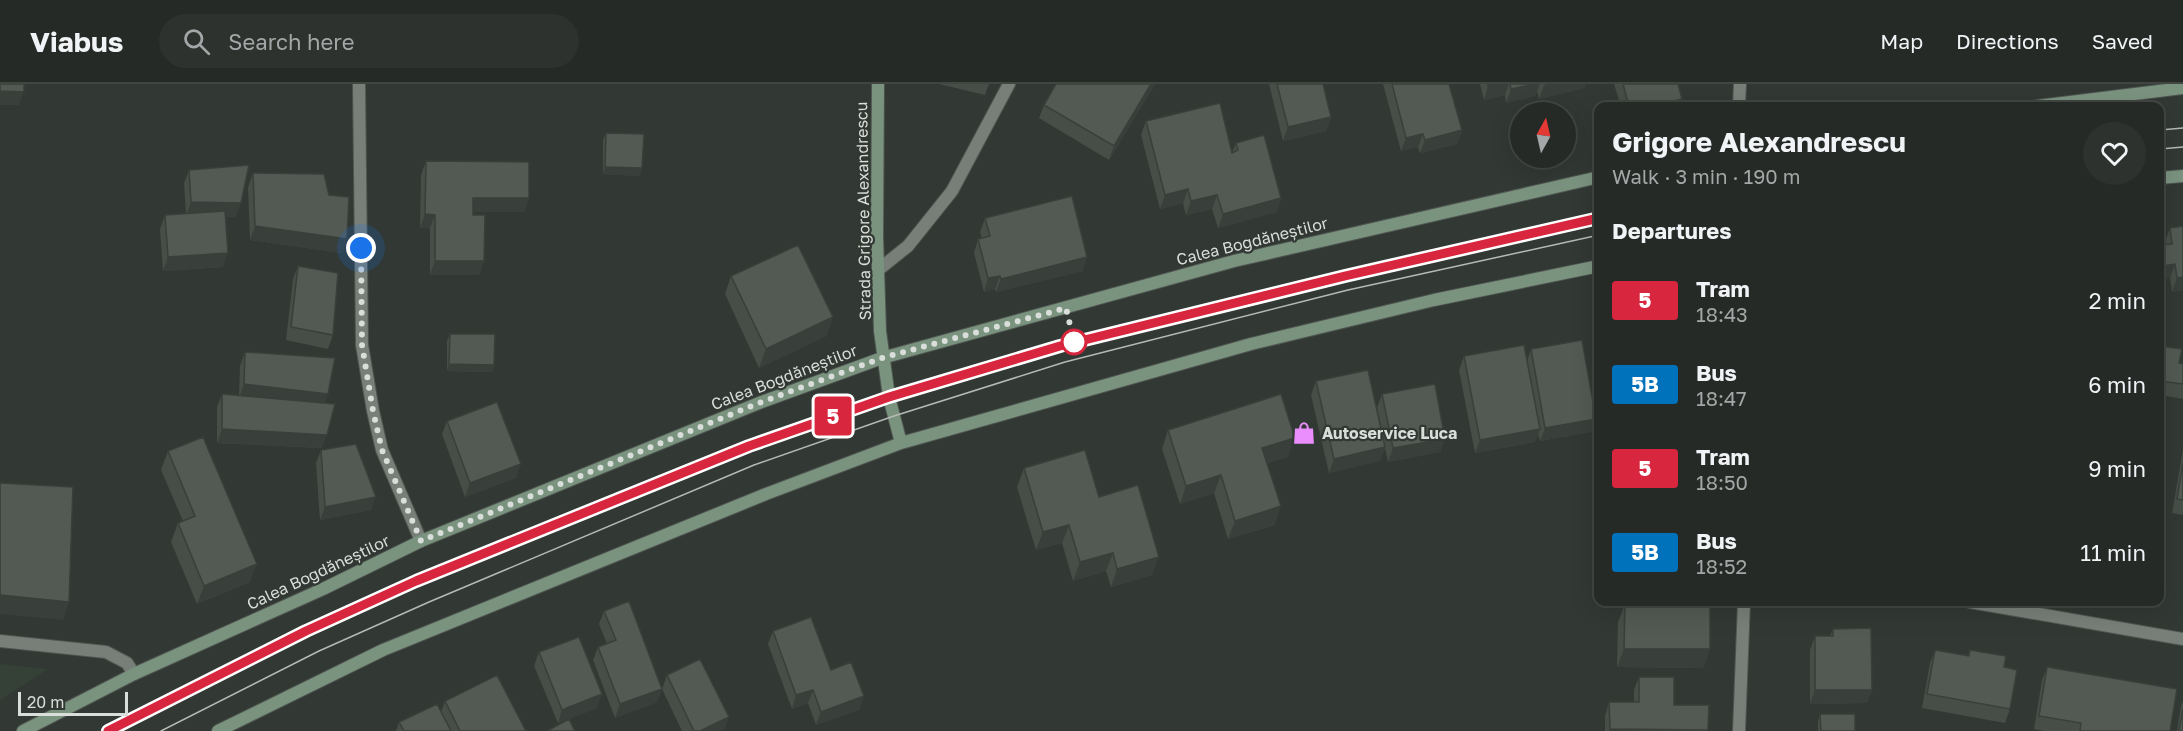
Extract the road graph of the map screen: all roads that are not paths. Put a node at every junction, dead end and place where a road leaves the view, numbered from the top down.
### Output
1 (359, 84) edge
2 (878, 84) edge
3 (1009, 84) edge
4 (1740, 84) edge
5 (2183, 88) edge
6 (1739, 102) edge
7 (2069, 102) edge
8 (2183, 176) edge
9 (1594, 178) edge
10 (2164, 178) edge
11 (1594, 267) edge
12 (878, 270) junction
13 (882, 358) junction
14 (901, 443) junction
15 (421, 541) junction
16 (1744, 606) edge
17 (1993, 606) edge
18 (2183, 639) edge
19 (0, 641) edge
20 (134, 674) junction
21 (23, 731) edge
22 (218, 731) edge
23 (1739, 731) edge

1 - 15 street
2 - 12 main road, Strada Grigore Alexandrescu
3 - 12 street
4 - 6 street
5 - 7 main road
8 - 10 main road
9 - 13 main road, Calea Bogdăneștilor
11 - 14 main road
12 - 13 main road, Strada Grigore Alexandrescu
13 - 14 main road, Strada Grigore Alexandrescu
13 - 15 main road, Calea Bogdăneștilor
14 - 22 main road
15 - 20 main road, Calea Bogdăneștilor
16 - 23 street
17 - 18 street
19 - 20 street
20 - 21 main road, Calea Bogdăneștilor

